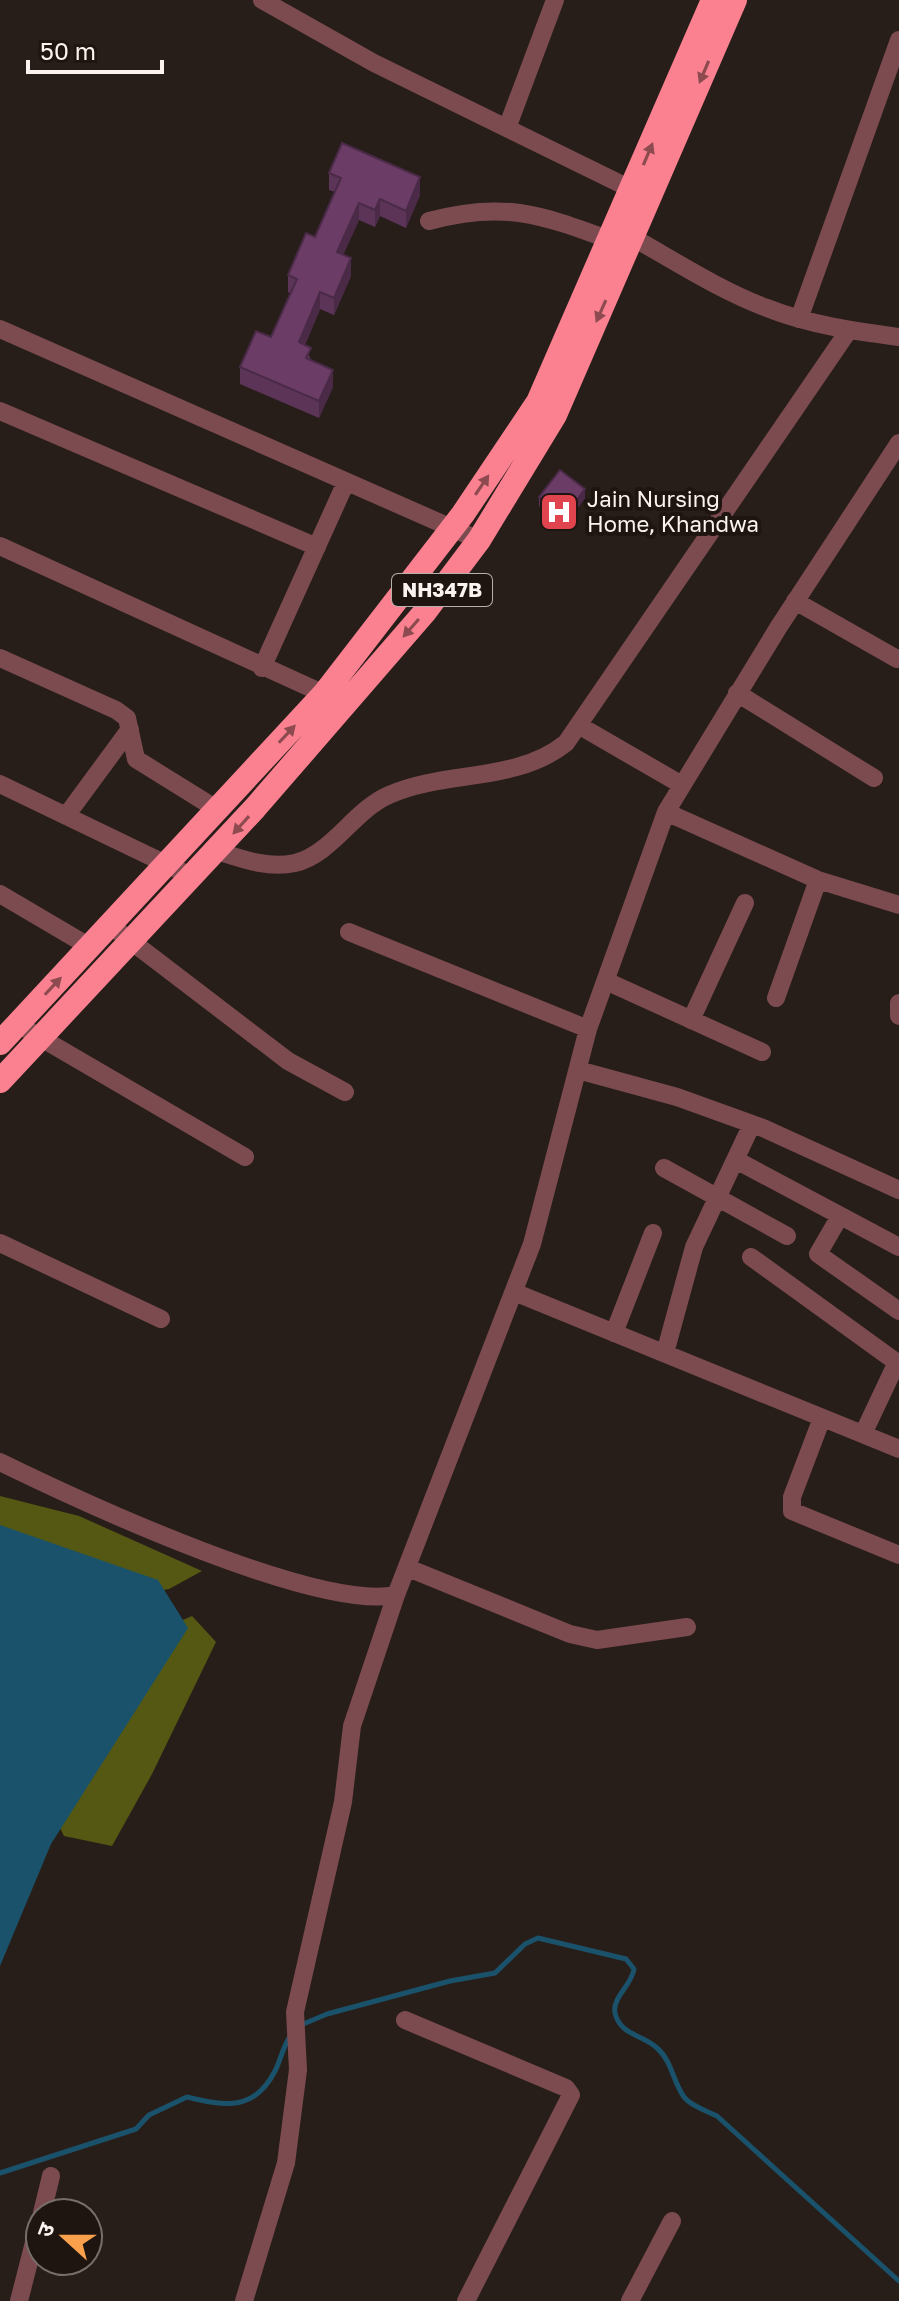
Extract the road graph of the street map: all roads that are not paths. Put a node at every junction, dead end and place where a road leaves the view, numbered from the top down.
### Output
1 (262, 0) edge
2 (555, 0) edge
3 (713, 0) edge
4 (735, 0) edge
5 (899, 40) edge
6 (507, 128) junction
7 (633, 190) junction
8 (429, 221) dead end
9 (620, 235) junction
10 (799, 319) junction
11 (0, 329) edge
12 (849, 330) junction
13 (899, 337) edge
14 (0, 411) edge
15 (535, 426) junction
16 (896, 452) edge
17 (346, 482) junction
18 (452, 529) junction
19 (479, 540) junction
20 (0, 546) edge
21 (317, 547) junction
22 (795, 601) junction
23 (0, 658) edge
24 (897, 659) edge
25 (262, 668) junction
26 (737, 693) junction
27 (334, 699) junction
28 (580, 726) junction
29 (130, 729) junction
30 (874, 778) dead end
31 (0, 784) edge
32 (682, 785) junction
33 (218, 810) junction
34 (666, 812) junction
35 (66, 816) junction
36 (217, 851) junction
37 (166, 865) junction
38 (193, 877) junction
39 (818, 880) junction
40 (0, 894) edge
41 (745, 903) dead end
42 (899, 905) edge
43 (110, 925) junction
44 (349, 932) dead end
45 (133, 941) junction
46 (90, 947) junction
47 (606, 981) junction
48 (776, 998) dead end
49 (899, 1003) edge
50 (899, 1016) edge
51 (691, 1020) junction
52 (18, 1024) junction
53 (588, 1029) junction
54 (41, 1038) junction
55 (0, 1043) edge
56 (762, 1052) dead end
57 (578, 1070) junction
58 (0, 1081) edge
59 (345, 1092) dead end
60 (752, 1124) junction
61 (245, 1157) dead end
62 (736, 1160) junction
63 (664, 1168) dead end
64 (899, 1190) edge
65 (717, 1197) junction
66 (840, 1216) junction
67 (653, 1233) dead end
68 (787, 1236) dead end
69 (0, 1243) edge
70 (899, 1247) edge
71 (751, 1257) dead end
72 (514, 1292) junction
73 (899, 1311) edge
74 (161, 1319) dead end
75 (614, 1333) junction
76 (665, 1353) junction
77 (898, 1363) edge
78 (822, 1418) junction
79 (863, 1434) junction
80 (899, 1449) edge
81 (0, 1462) edge
82 (899, 1555) edge
83 (408, 1568) junction
84 (396, 1595) junction
85 (687, 1627) dead end
86 (405, 2020) dead end
87 (51, 2176) dead end
88 (46, 2197) edge
89 (672, 2221) dead end
90 (25, 2277) edge
91 (19, 2301) edge
92 (244, 2301) edge
93 (466, 2301) edge
94 (630, 2301) edge

1 - 6 street
2 - 6 street
7 -> 3 highway, NH347B
4 -> 9 highway, NH347B
5 - 10 street
6 - 7 street
7 - 9 highway, NH347B
8 - 9 street
9 - 10 street
9 - 15 highway, NH347B
10 - 12 street
11 - 17 street
12 - 13 street
12 - 28 street
14 - 21 street
18 -> 15 highway, NH347B
15 - 19 highway, NH347B
16 - 22 street
17 - 18 street
17 - 21 street
18 - 19 street
18 - 27 highway, NH347B
19 -> 27 highway, NH347B
20 - 25 street
21 - 25 street
22 - 24 street
22 - 26 street
23 - 29 street
25 - 27 street
26 - 30 street
26 - 32 street
33 -> 27 highway, NH347B
27 -> 36 highway, NH347B
28 - 32 street
28 - 36 street
29 - 33 street
29 - 35 street
31 - 35 street
32 - 34 street
33 - 37 highway, NH347B
34 - 39 street
34 - 47 street
35 - 37 street
36 - 38 highway, NH347B
37 - 38 street
37 - 43 highway, NH347B
38 - 45 highway, NH347B
39 - 42 street
39 - 48 street
40 - 46 street
41 - 51 street
43 - 45 street
43 - 46 highway, NH347B
44 - 53 street
45 - 54 highway, NH347B
45 - 59 street
52 -> 46 highway, NH347B
47 - 51 street
47 - 53 street
49 - 50 street
51 - 56 street
52 - 54 street
52 - 55 highway, NH347B
53 - 57 street
54 - 58 highway, NH347B
54 - 61 street
57 - 60 street
57 - 72 street
60 - 62 street
60 - 64 street
62 - 65 street
62 - 66 street
63 - 65 street
65 - 68 street
65 - 76 street
66 - 70 street
66 - 73 street
67 - 75 street
69 - 74 street
71 - 77 street
72 - 75 street
72 - 83 street
75 - 76 street
76 - 78 street
77 - 79 street
78 - 79 street
78 - 82 street
79 - 80 street
81 - 84 street
83 - 84 street
83 - 85 street
84 - 92 street
86 - 93 street
87 - 88 street
89 - 94 street
90 - 91 street

